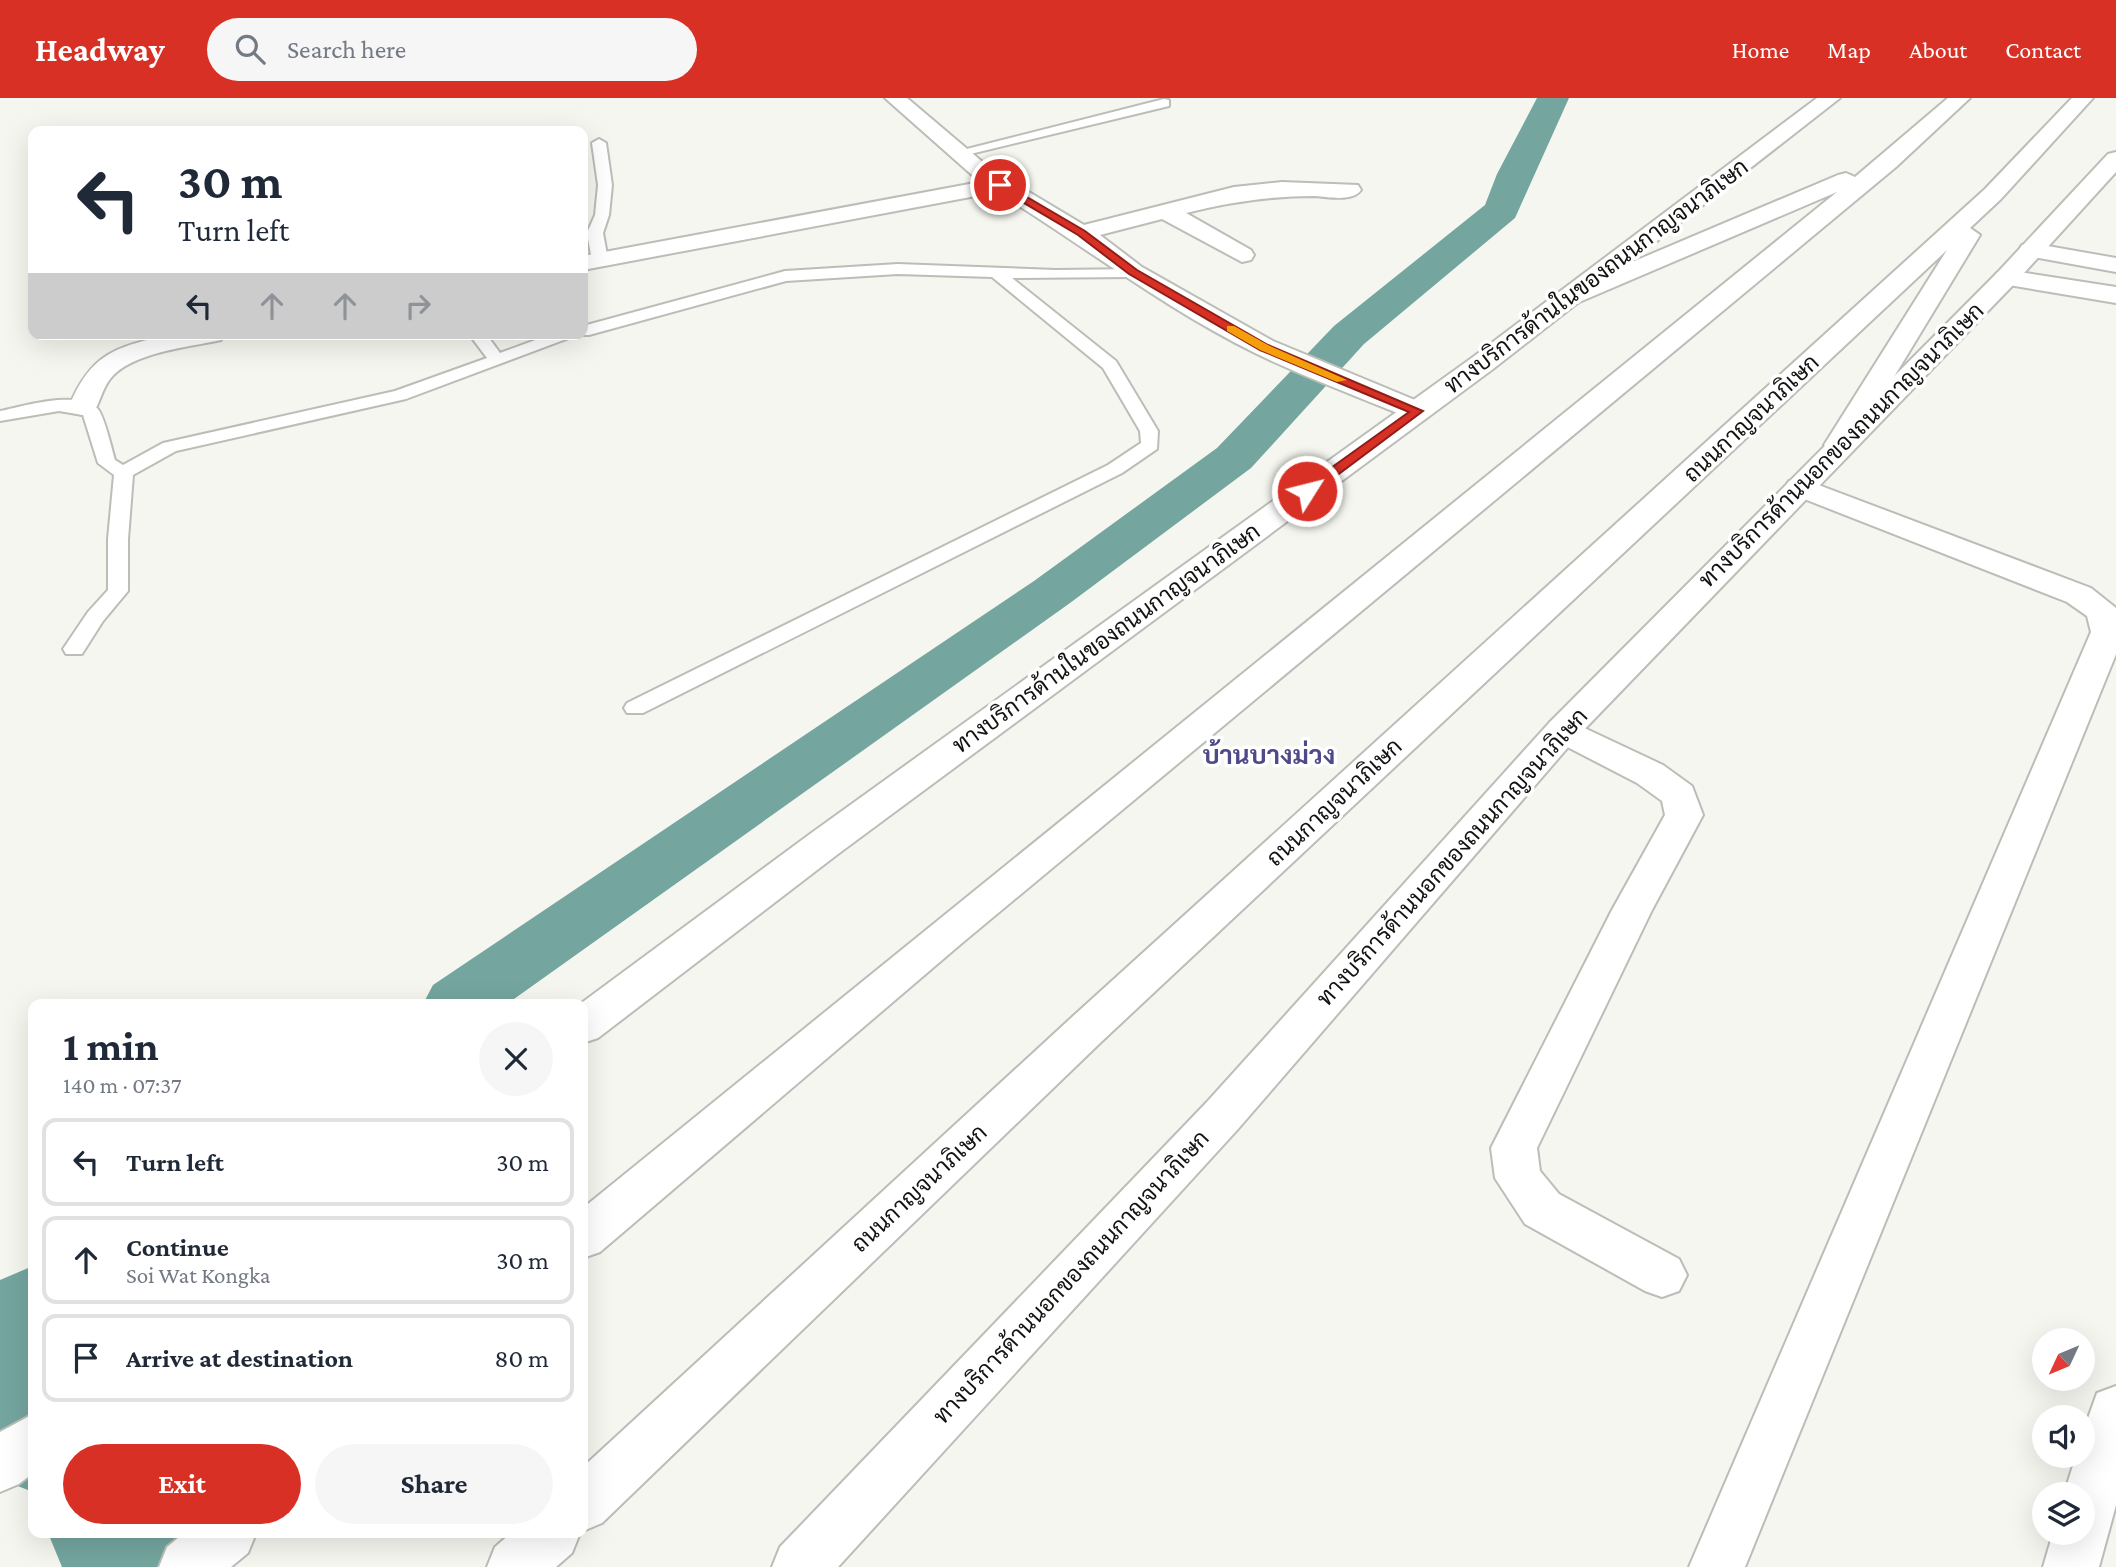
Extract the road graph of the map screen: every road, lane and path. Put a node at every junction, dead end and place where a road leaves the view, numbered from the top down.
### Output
1 (895, 98) edge
2 (1830, 98) edge
3 (1960, 98) edge
4 (2083, 98) edge
5 (1164, 103) dead end
6 (599, 143) dead end
7 (958, 153) junction
8 (1888, 162) junction
9 (2112, 169) edge
10 (1000, 185) junction
11 (1350, 190) dead end
12 (1993, 194) junction
13 (1164, 211) junction
14 (1081, 233) junction
15 (2031, 250) junction
16 (1242, 255) dead end
17 (591, 262) edge
18 (2116, 265) edge
19 (1133, 272) junction
20 (996, 273) junction
21 (2006, 278) junction
22 (2116, 295) edge
23 (1568, 298) junction
24 (588, 330) edge
25 (182, 340) edge
26 (482, 340) edge
27 (552, 340) edge
28 (497, 360) junction
29 (83, 407) junction
30 (1417, 411) junction
31 (0, 416) edge
32 (1839, 445) junction
33 (124, 473) junction
34 (1800, 486) junction
35 (74, 649) dead end
36 (635, 708) dead end
37 (1563, 730) junction
38 (588, 1022) edge
39 (588, 1233) edge
40 (1662, 1275) dead end
41 (2116, 1411) edge
42 (28, 1444) edge
43 (0, 1465) edge
44 (2095, 1483) edge
45 (588, 1499) edge
46 (222, 1538) edge
47 (547, 1538) edge
48 (2077, 1545) edge
49 (187, 1567) edge
50 (516, 1567) edge
51 (800, 1567) edge
52 (1717, 1567) edge
53 (2071, 1567) edge

1 - 7 main road
2 - 23 main road, ทางบริการด้านในของถนนกาญจนาภิเษก
3 - 8 main road
4 - 12 main road, ถนนกาญจนาภิเษก
5 - 7 lane
6 - 17 lane
7 - 10 main road
8 - 23 main road
8 - 39 main road
9 - 15 main road, ทางบริการด้านนอกของถนนกาญจนาภิเษก
10 - 14 main road
10 - 17 main road
11 - 13 main road
12 - 32 main road
12 - 45 main road, ถนนกาญจนาภิเษก
13 - 14 main road
13 - 16 main road
14 - 19 main road
15 - 18 main road
15 - 21 main road, ทางบริการด้านนอกของถนนกาญจนาภิเษก
19 - 20 lane
19 - 30 main road
20 - 24 lane
20 - 36 lane
21 - 22 main road
21 - 32 main road, ทางบริการด้านนอกของถนนกาญจนาภิเษก
23 - 30 main road, ทางบริการด้านในของถนนกาญจนาภิเษก
25 - 29 main road
26 - 28 lane
27 - 28 lane
28 - 33 lane
29 - 31 lane
29 - 33 lane
30 - 38 main road, ทางบริการด้านในของถนนกาญจนาภิเษก
32 - 34 main road, ทางบริการด้านนอกของถนนกาญจนาภิเษก
33 - 35 lane
34 - 37 main road, ทางบริการด้านนอกของถนนกาญจนาภิเษก
34 - 52 main road
37 - 40 main road
37 - 51 main road, ทางบริการด้านนอกของถนนกาญจนาภิเษก
41 - 44 main road
42 - 43 main road
46 - 49 main road
47 - 50 main road
48 - 53 main road

